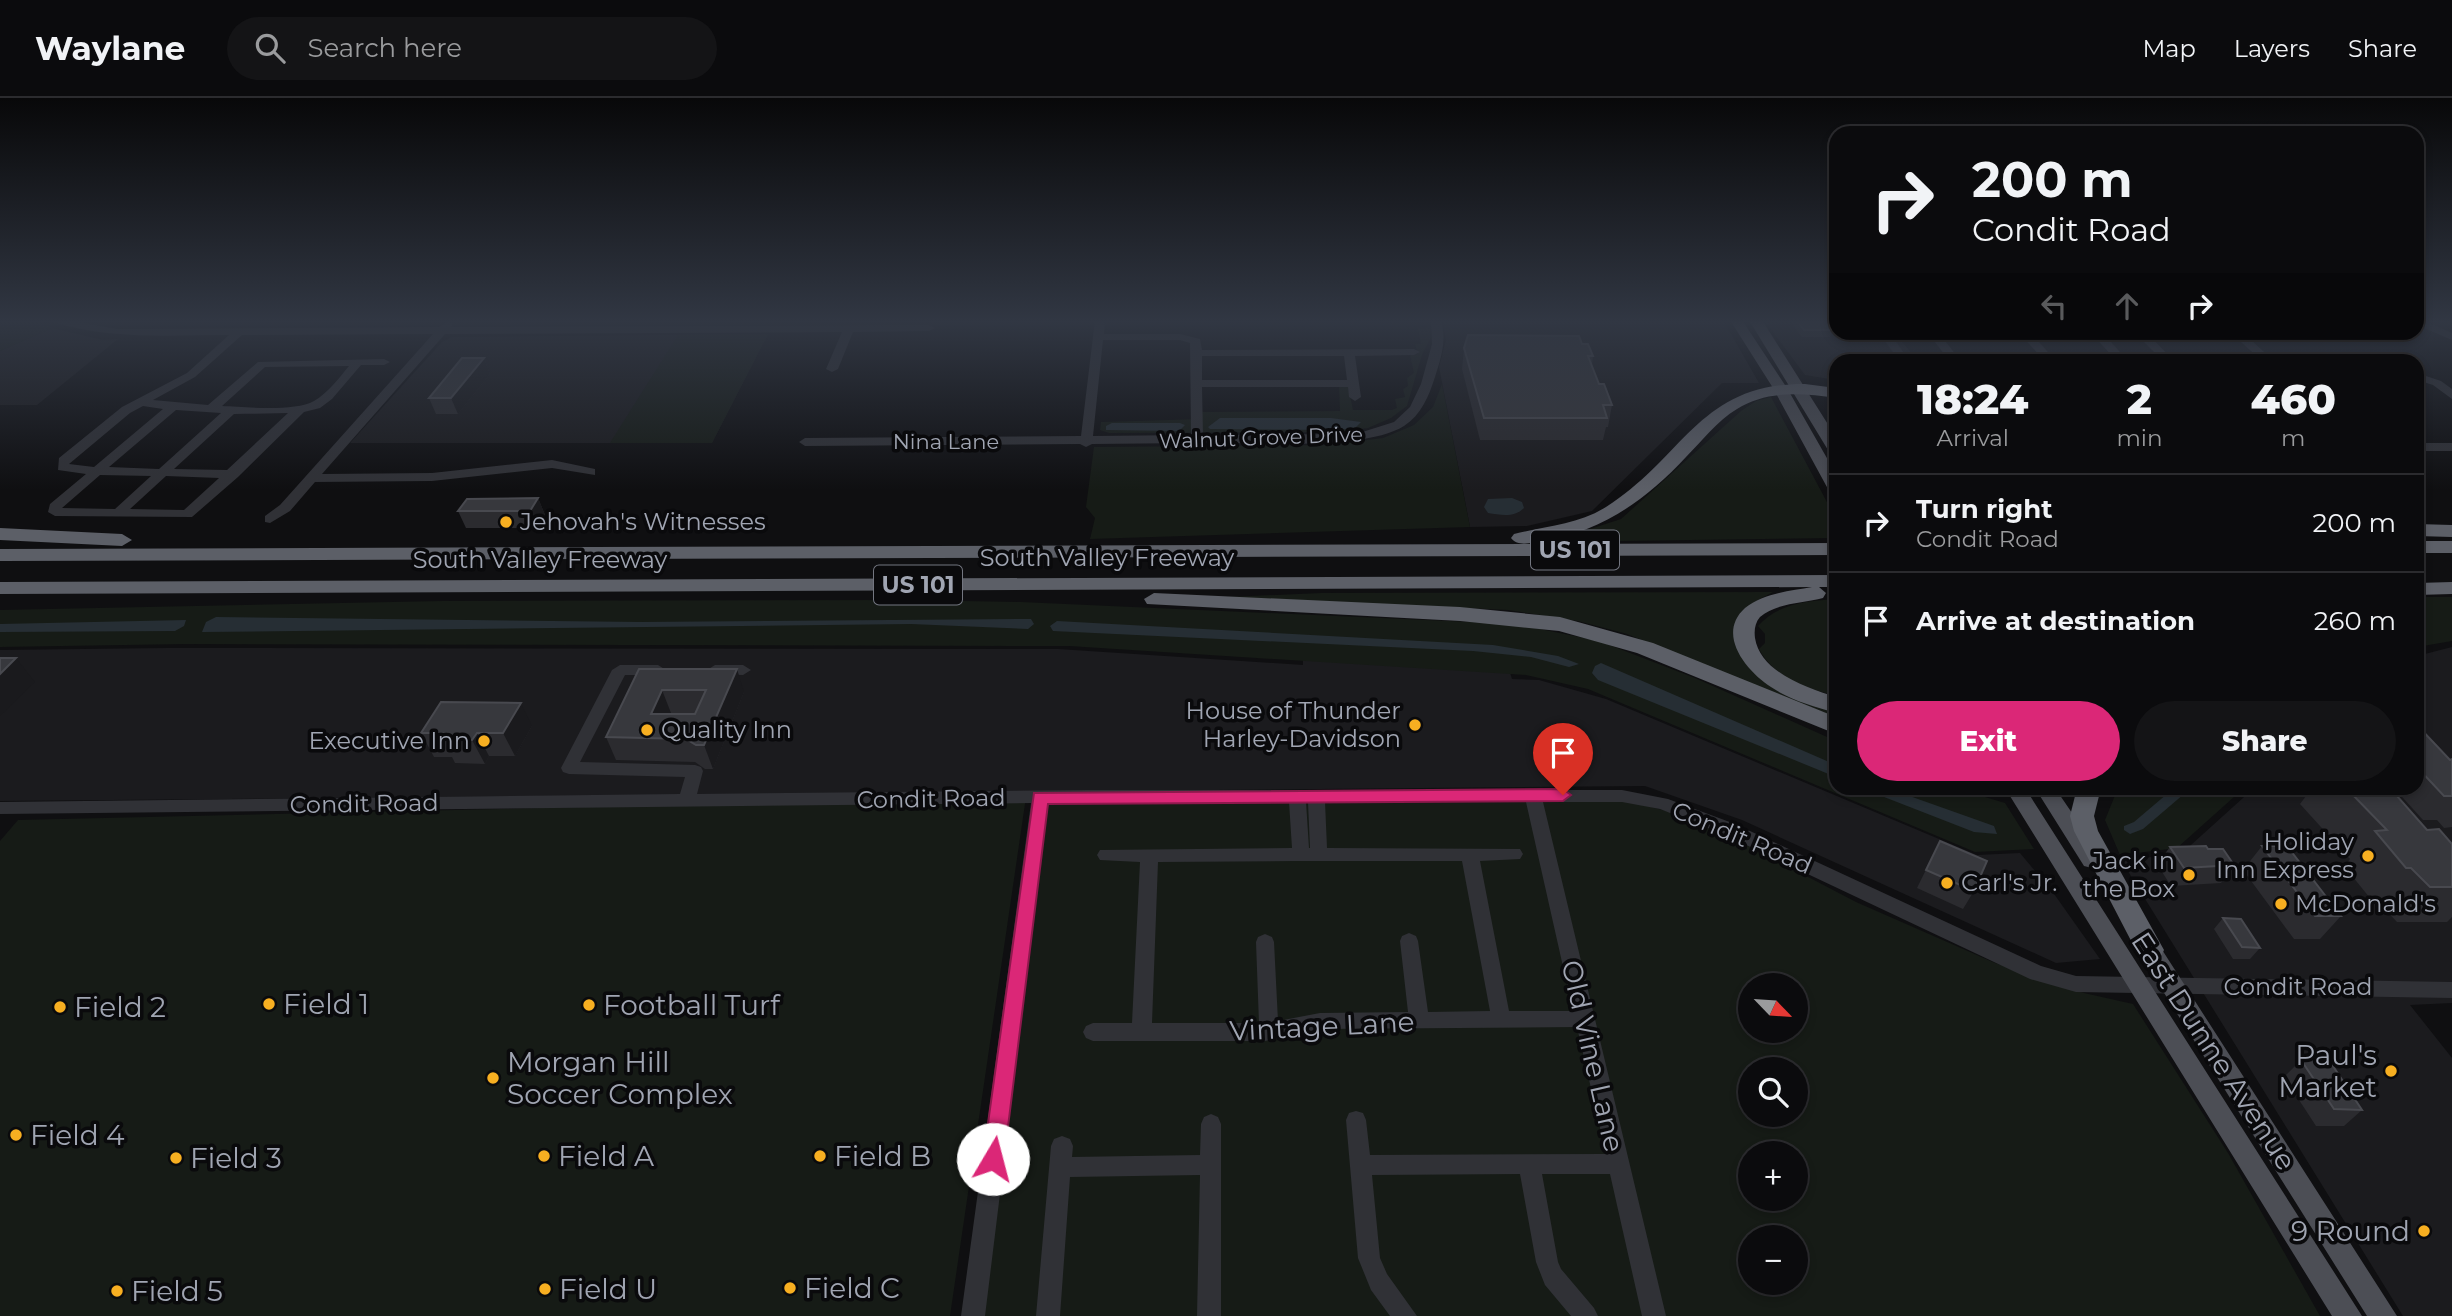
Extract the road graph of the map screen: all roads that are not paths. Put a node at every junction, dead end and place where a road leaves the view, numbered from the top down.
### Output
1 (186, 377) edge
2 (247, 377) edge
3 (344, 377) edge
4 (402, 377) edge
5 (1093, 377) edge
6 (1197, 377) edge
7 (1352, 377) edge
8 (1430, 377) edge
9 (1773, 377) edge
10 (1792, 377) edge
11 (2424, 378) edge
12 (1353, 383) junction
13 (1197, 384) junction
14 (1780, 388) junction
15 (1800, 390) junction
16 (1829, 392) edge
17 (2452, 395) edge
18 (1355, 397) dead end
19 (142, 402) junction
20 (171, 408) junction
21 (211, 409) junction
22 (232, 409) junction
23 (300, 409) junction
24 (1829, 438) edge
25 (805, 442) dead end
26 (1197, 442) junction
27 (1087, 443) junction
28 (2424, 447) edge
29 (2452, 447) edge
30 (96, 471) junction
31 (590, 472) dead end
32 (162, 473) junction
33 (233, 474) junction
34 (1829, 476) edge
35 (313, 478) junction
36 (117, 514) junction
37 (270, 519) dead end
38 (2424, 530) edge
39 (2452, 531) edge
40 (0, 534) edge
41 (2424, 547) edge
42 (2452, 547) edge
43 (1829, 549) edge
44 (1315, 551) junction
45 (310, 554) junction
46 (0, 555) edge
47 (2424, 579) edge
48 (2452, 579) edge
49 (1829, 581) edge
50 (987, 585) junction
51 (2452, 588) edge
52 (0, 589) edge
53 (2424, 589) edge
54 (1829, 592) edge
55 (675, 670) edge
56 (702, 670) edge
57 (743, 670) dead end
58 (1829, 703) edge
59 (1829, 723) edge
60 (1533, 795) junction
61 (2019, 795) edge
62 (2050, 795) edge
63 (2087, 795) edge
64 (1316, 796) junction
65 (1040, 797) junction
66 (1297, 797) junction
67 (687, 800) junction
68 (0, 808) edge
69 (1470, 854) junction
70 (1514, 854) dead end
71 (1105, 855) dead end
72 (1310, 855) junction
73 (1149, 856) junction
74 (1409, 941) dead end
75 (1265, 942) dead end
76 (2150, 950) junction
77 (2139, 987) junction
78 (2174, 987) junction
79 (2452, 990) edge
80 (1501, 1019) junction
81 (1585, 1019) junction
82 (1419, 1020) junction
83 (1269, 1031) junction
84 (1093, 1032) dead end
85 (1142, 1032) junction
86 (1356, 1120) dead end
87 (1211, 1124) dead end
88 (1618, 1164) junction
89 (1210, 1165) junction
90 (1361, 1165) junction
91 (1529, 1165) junction
92 (1397, 1313) edge
93 (972, 1316) edge
94 (1048, 1316) edge
95 (1209, 1316) edge
96 (1586, 1316) edge
97 (1654, 1316) edge
98 (2348, 1316) edge
99 (2383, 1316) edge

1 - 19 street
2 - 21 street
3 - 23 street
4 - 35 street
5 - 27 street
6 - 13 street
7 - 12 street
8 - 26 street, Walnut Grove Drive
9 - 14 main road
10 - 15 main road
11 - 17 street
12 - 13 street
12 - 18 street
13 - 26 street
14 - 15 highway
14 - 34 main road
14 - 44 highway
15 - 16 highway
15 - 24 main road
19 - 20 street
19 - 30 street
20 - 21 street
20 - 30 street
21 - 22 street
22 - 23 street
22 - 32 street
23 - 33 street
25 - 27 street, Nina Lane
26 - 27 street, Walnut Grove Drive
28 - 29 street
30 - 32 street
30 - 36 street
31 - 35 street
32 - 33 street
32 - 36 street
33 - 36 street
35 - 37 street
38 - 39 highway
40 - 45 highway
41 - 42 highway
43 - 44 highway, South Valley Freeway / US 101
44 - 45 highway, South Valley Freeway / US 101
45 - 46 highway, South Valley Freeway / US 101
47 - 48 highway
49 - 50 highway, South Valley Freeway / US 101
50 - 52 highway, South Valley Freeway / US 101
50 - 59 highway
51 - 53 highway
54 - 58 highway
55 - 67 street
56 - 57 street
60 - 64 street, Condit Road
60 - 77 street, Condit Road
60 - 81 street, Old Vine Lane
61 - 77 main road, East Dunne Avenue
62 - 76 main road, East Dunne Avenue
63 - 76 highway
64 - 66 street, Condit Road
64 - 72 street
65 - 66 street, Condit Road
65 - 67 street, Condit Road
65 - 93 street
66 - 72 street
67 - 68 street, Condit Road
69 - 70 street
69 - 72 street
69 - 80 street
71 - 73 street
72 - 73 street
73 - 85 street
74 - 82 street
75 - 83 street
76 - 78 main road, East Dunne Avenue
77 - 78 street, Condit Road
77 - 98 main road, East Dunne Avenue
78 - 79 street, Condit Road
78 - 99 main road, East Dunne Avenue
80 - 81 street, Vintage Lane
80 - 82 street, Vintage Lane
81 - 88 street, Old Vine Lane
82 - 83 street, Vintage Lane
83 - 85 street, Vintage Lane
84 - 85 street, Vintage Lane
86 - 90 street
87 - 89 street
88 - 91 street
88 - 97 street, Old Vine Lane
89 - 94 street
89 - 95 street
90 - 91 street
90 - 92 street
91 - 96 street

